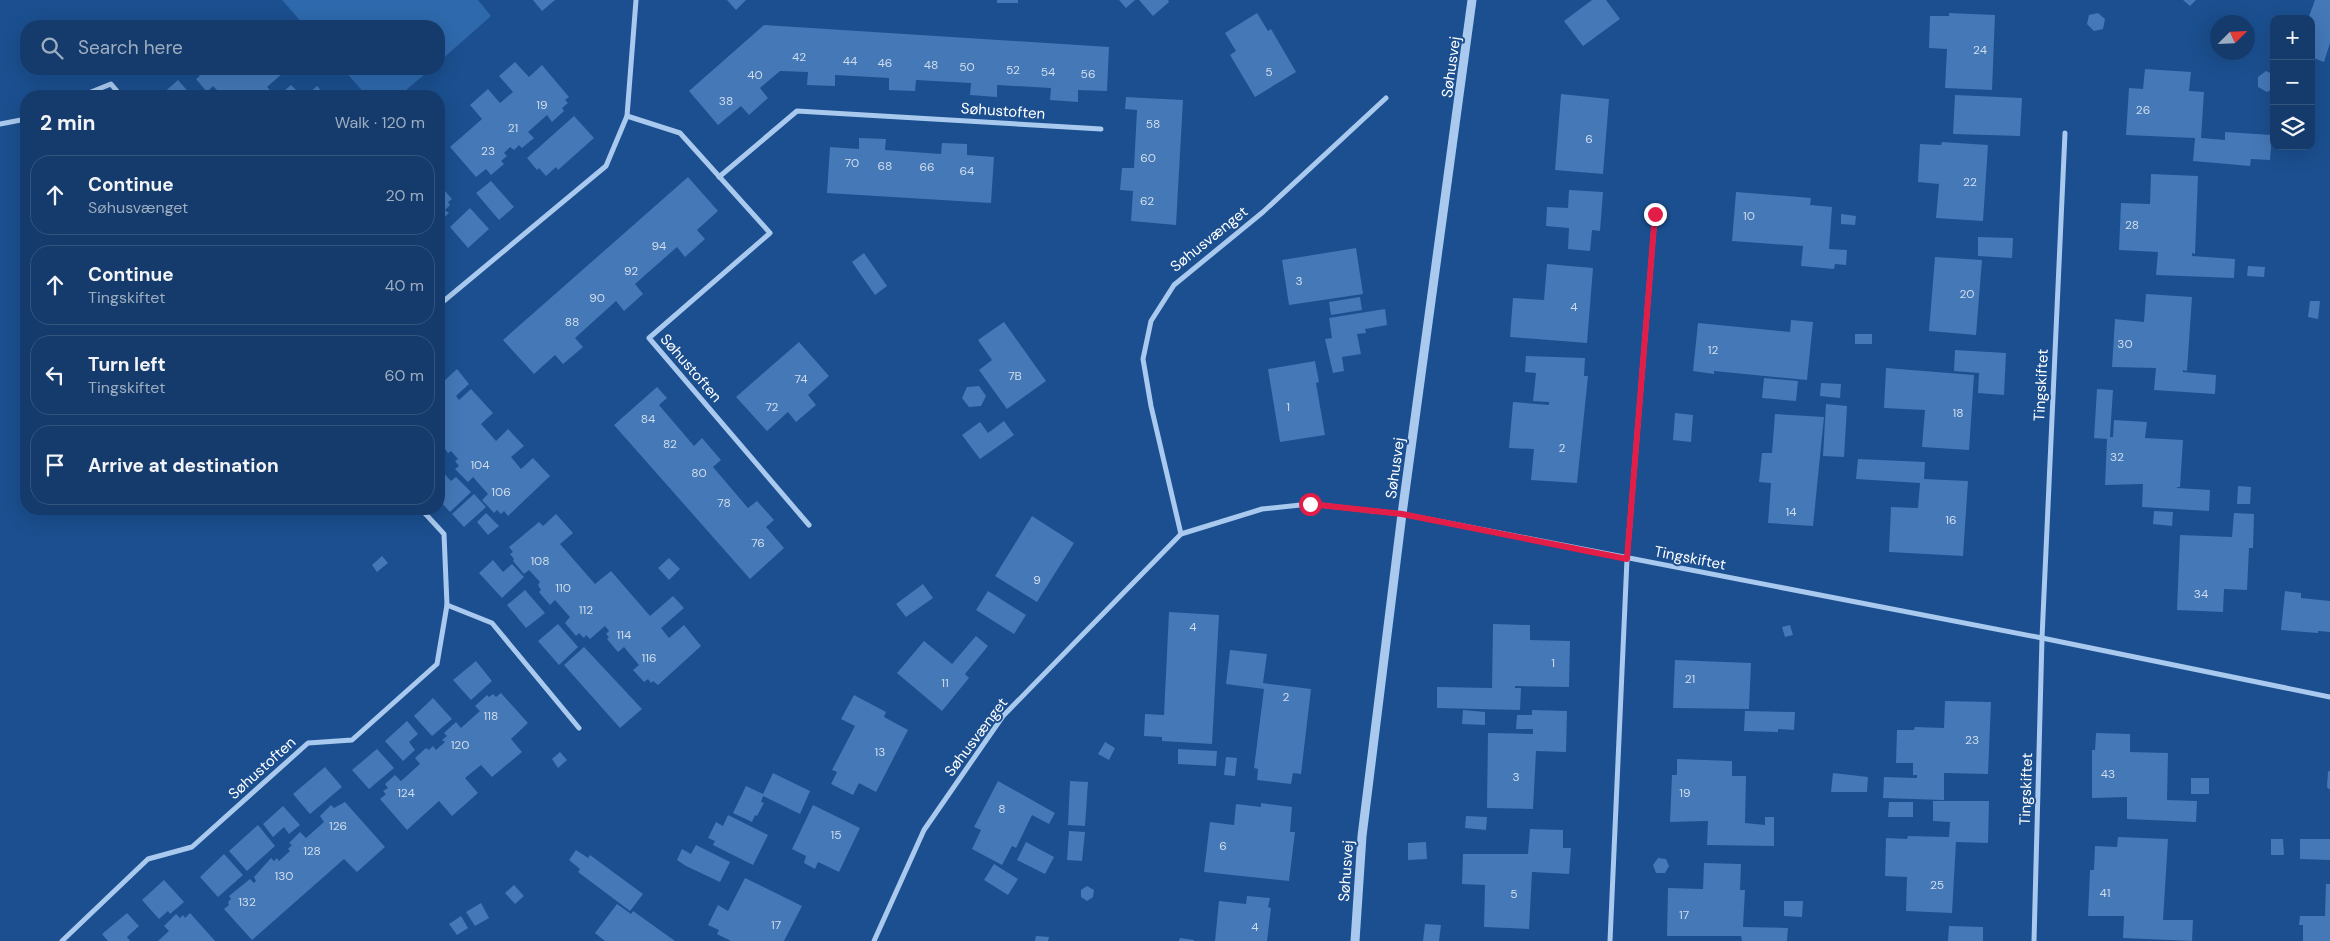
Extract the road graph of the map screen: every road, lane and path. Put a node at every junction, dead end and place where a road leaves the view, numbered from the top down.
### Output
1 (636, 0) edge
2 (1472, 0) edge
3 (96, 90) edge
4 (116, 90) edge
5 (1386, 98) dead end
6 (627, 116) junction
7 (20, 120) edge
8 (0, 124) edge
9 (1100, 130) dead end
10 (2065, 133) dead end
11 (719, 176) junction
12 (1655, 214) dead end
13 (445, 300) edge
14 (1402, 514) junction
15 (427, 515) edge
16 (809, 525) dead end
17 (1181, 534) junction
18 (1627, 559) junction
19 (447, 605) junction
20 (2042, 638) junction
21 (2330, 697) edge
22 (579, 728) dead end
23 (62, 941) edge
24 (874, 941) edge
25 (1355, 941) edge
26 (1610, 941) edge
27 (2034, 941) edge

1 - 6 street
2 - 14 street, Søhusvej
3 - 4 street
5 - 17 street, Søhusvænget
6 - 11 street, Søhustoften
6 - 13 street
7 - 8 street
9 - 11 street, Søhustoften
10 - 20 street, Tingskiftet
11 - 16 street, Søhustoften
12 - 18 street
14 - 17 street, Søhusvænget
14 - 18 street, Tingskiftet
14 - 25 street, Søhusvej
15 - 19 street, Søhustoften
17 - 24 street, Søhusvænget
18 - 20 street, Tingskiftet
18 - 26 street
19 - 22 street
19 - 23 street, Søhustoften
20 - 21 street, Tingskiftet
20 - 27 street, Tingskiftet

